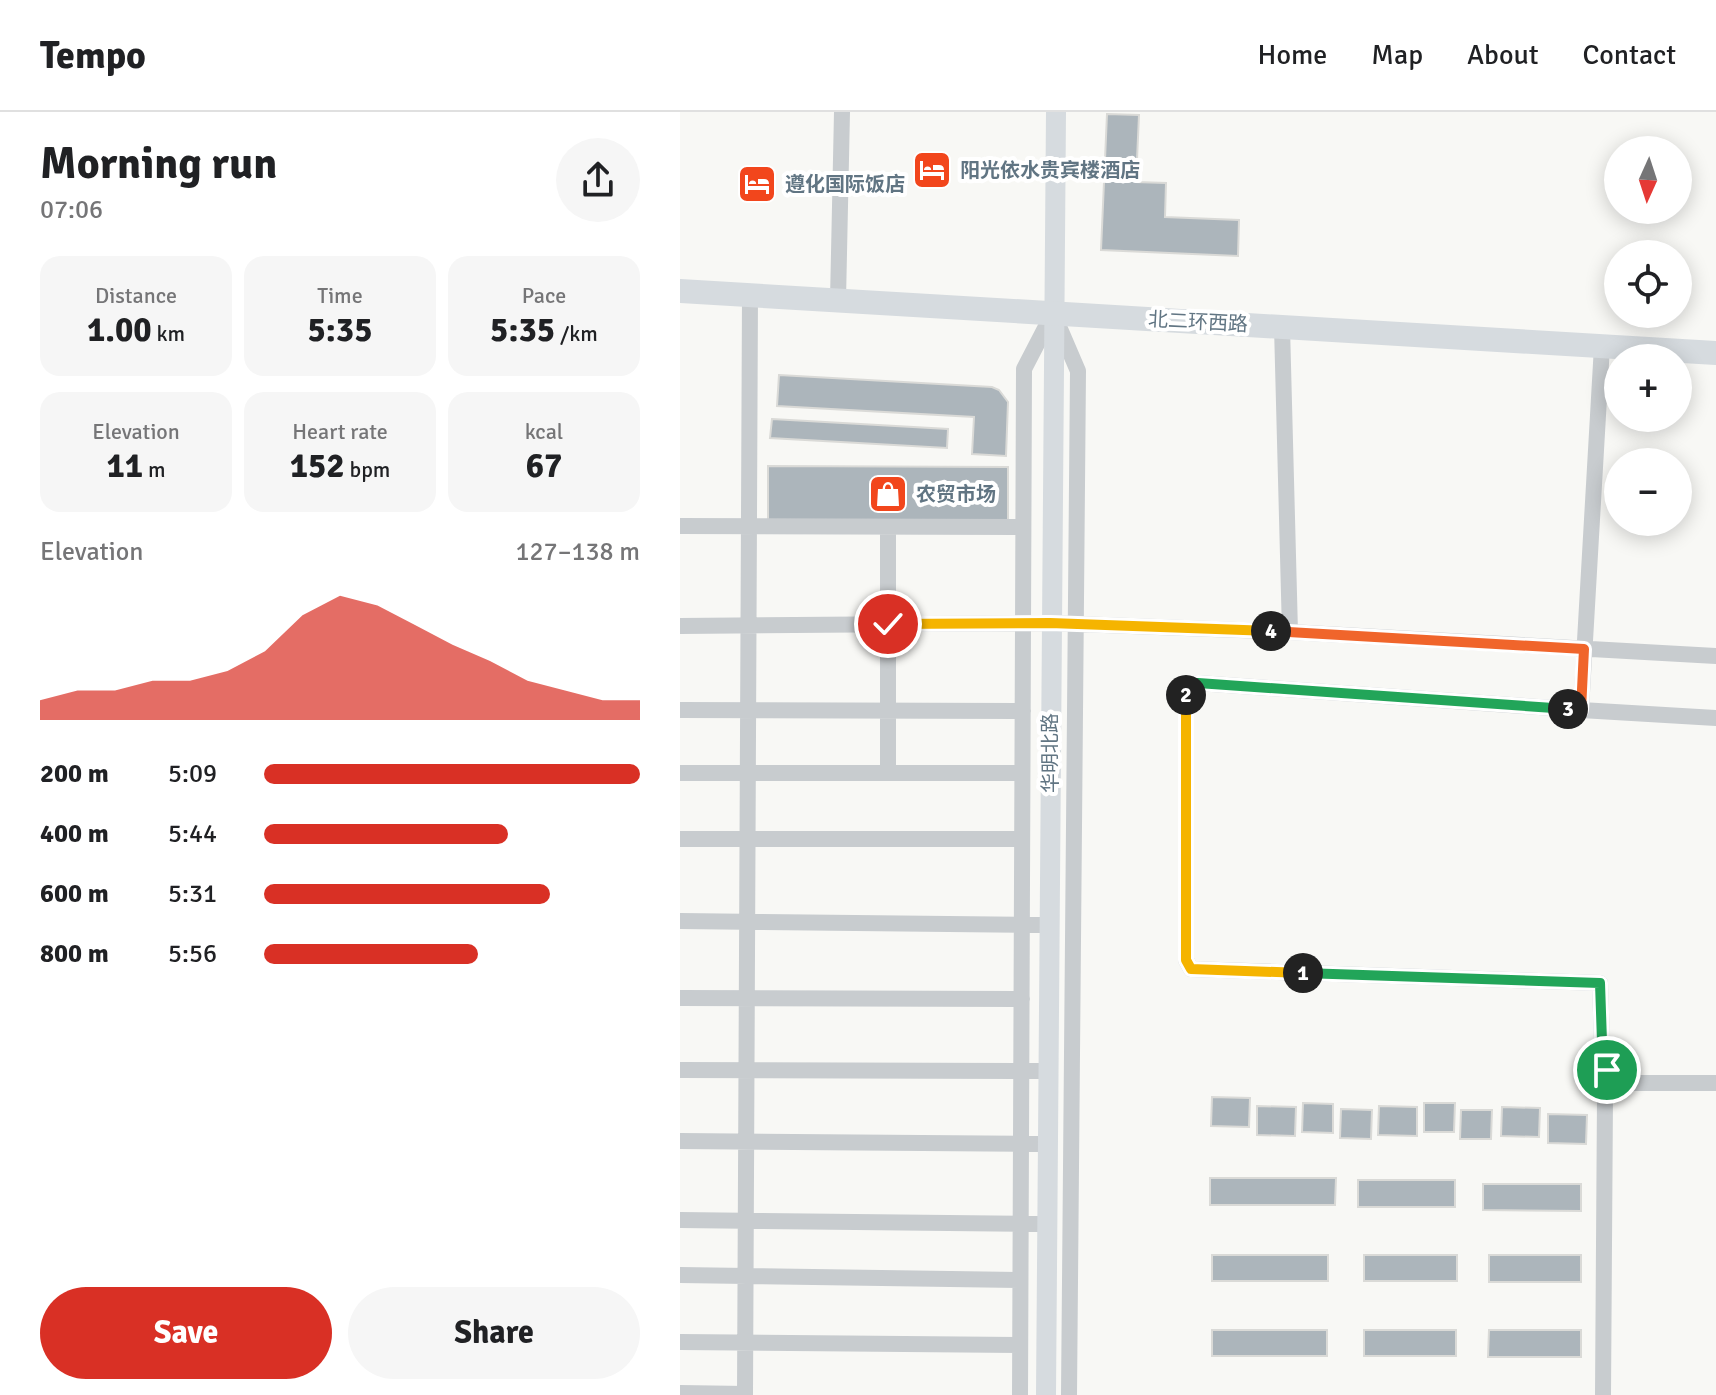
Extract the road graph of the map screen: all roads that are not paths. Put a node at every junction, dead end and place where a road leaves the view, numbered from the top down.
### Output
1 (842, 112) edge
2 (1056, 112) edge
3 (680, 291) edge
4 (750, 295) junction
5 (838, 300) junction
6 (1053, 313) junction
7 (1282, 327) junction
8 (1602, 346) junction
9 (1716, 353) edge
10 (680, 526) edge
11 (748, 526) junction
12 (888, 527) junction
13 (1023, 527) junction
14 (1023, 623) junction
15 (1050, 623) junction
16 (888, 624) junction
17 (1076, 624) junction
18 (748, 625) junction
19 (680, 626) edge
20 (1290, 632) junction
21 (1584, 649) junction
22 (1716, 656) edge
23 (680, 710) edge
24 (747, 710) junction
25 (1581, 710) junction
26 (888, 711) junction
27 (1023, 711) junction
28 (1716, 718) edge
29 (680, 773) edge
30 (747, 773) junction
31 (888, 773) junction
32 (1022, 773) junction
33 (680, 839) edge
34 (747, 839) junction
35 (1022, 839) junction
36 (680, 921) edge
37 (747, 921) junction
38 (1022, 925) junction
39 (1049, 925) junction
40 (680, 998) edge
41 (747, 998) junction
42 (1022, 999) junction
43 (680, 1070) edge
44 (746, 1070) junction
45 (1021, 1071) junction
46 (1049, 1071) junction
47 (1603, 1071) junction
48 (1619, 1083) junction
49 (1716, 1083) edge
50 (1605, 1096) junction
51 (680, 1141) edge
52 (746, 1142) junction
53 (1021, 1143) junction
54 (1048, 1144) junction
55 (680, 1220) edge
56 (746, 1220) junction
57 (1021, 1224) junction
58 (1047, 1224) junction
59 (680, 1275) edge
60 (746, 1276) junction
61 (1020, 1280) junction
62 (680, 1342) edge
63 (745, 1343) junction
64 (1020, 1345) junction
65 (680, 1393) edge
66 (745, 1394) edge
67 (1020, 1395) edge
68 (1046, 1395) edge
69 (1069, 1395) edge
70 (1603, 1395) edge

1 - 5 street
2 - 6 main road, 华明北路
3 - 4 highway, 北二环西路
4 - 5 highway, 北二环西路
4 - 11 street
5 - 6 highway, 北二环西路
6 - 7 highway, 北二环西路
6 - 13 street
6 - 15 main road, 华明北路
6 - 17 street
7 - 8 highway, 北二环西路
7 - 20 street
8 - 9 highway, 北二环西路
8 - 21 street
10 - 11 street
11 - 12 street
11 - 18 street
12 - 13 street
12 - 16 street
13 - 14 street
14 - 15 street
14 - 16 street
14 - 27 street
15 - 17 street
15 - 39 main road, 华明北路
16 - 18 street
16 - 26 street
17 - 20 street
17 - 69 street
18 - 19 street
18 - 24 street
20 - 21 street
21 - 22 street
21 - 25 street
23 - 24 street
24 - 26 street
24 - 30 street
25 - 28 street
25 - 47 street
26 - 27 street
26 - 31 street
27 - 32 street
29 - 30 street
30 - 31 street
30 - 34 street
31 - 32 street
32 - 35 street
33 - 34 street
34 - 35 street
34 - 37 street
35 - 38 street
36 - 37 street
37 - 38 street
37 - 41 street
38 - 39 street
38 - 42 street
39 - 46 main road, 华明北路
40 - 41 street
41 - 42 street
41 - 44 street
42 - 45 street
43 - 44 street
44 - 45 street
44 - 52 street
45 - 46 street
45 - 53 street
46 - 54 main road, 华明北路
47 - 48 street
47 - 50 street
48 - 49 street
48 - 50 street
50 - 70 street
51 - 52 street
52 - 53 street
52 - 56 street
53 - 54 street
53 - 57 street
54 - 58 main road, 华明北路
55 - 56 street
56 - 57 street
56 - 60 street
57 - 58 street
57 - 61 street
58 - 68 main road, 华明北路
59 - 60 street
60 - 61 street
60 - 63 street
61 - 64 street
62 - 63 street
63 - 64 street
63 - 66 street
64 - 67 street
65 - 66 street

